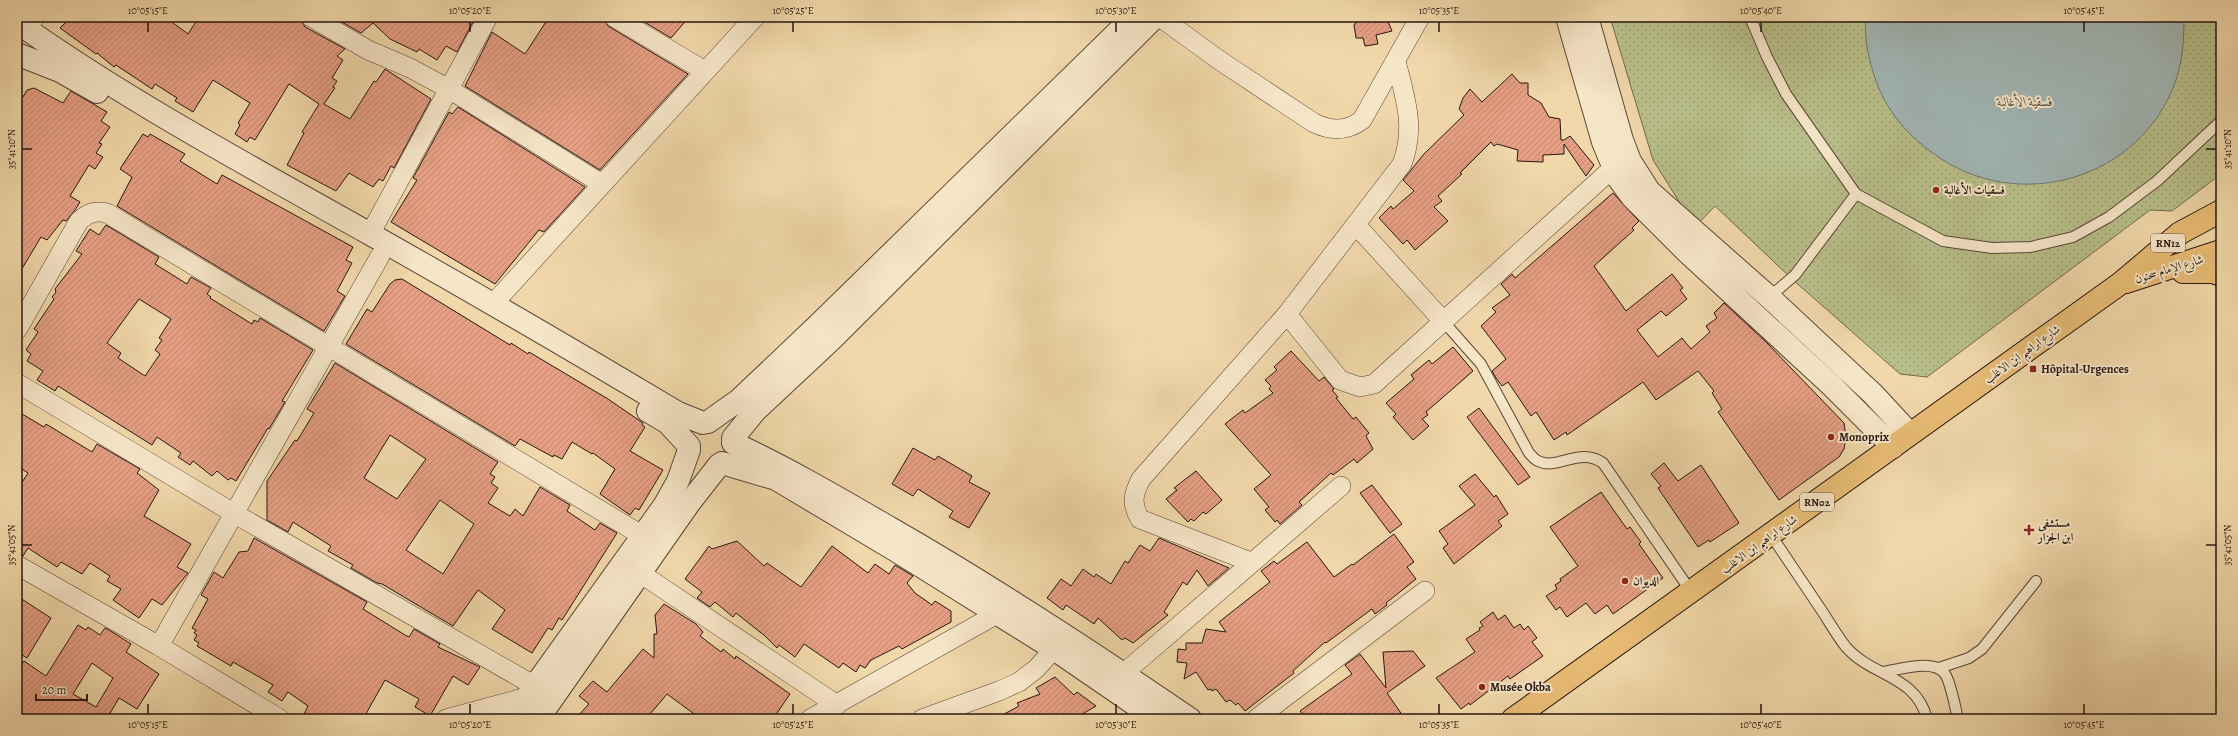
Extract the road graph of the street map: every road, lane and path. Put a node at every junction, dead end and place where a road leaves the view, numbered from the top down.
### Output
1 (311, 17) edge
2 (488, 17) edge
3 (614, 17) edge
4 (755, 17) edge
5 (1133, 17) edge
6 (1155, 17) edge
7 (1160, 17) edge
8 (1420, 17) edge
9 (1567, 17) edge
10 (1587, 17) edge
11 (1750, 17) edge
12 (27, 23) edge
13 (17, 53) edge
14 (1396, 61) junction
15 (705, 71) junction
16 (449, 89) junction
17 (2221, 121) edge
18 (1622, 164) junction
19 (602, 184) junction
20 (1856, 194) junction
21 (2221, 211) edge
22 (1356, 225) junction
23 (370, 234) junction
24 (2221, 251) edge
25 (380, 256) junction
26 (2162, 272) junction
27 (2221, 275) edge
28 (2121, 283) junction
29 (1769, 297) junction
30 (493, 304) junction
31 (1754, 313) junction
32 (1287, 314) junction
33 (1444, 322) junction
34 (17, 330) edge
35 (330, 347) junction
36 (17, 383) edge
37 (706, 422) junction
38 (1910, 434) junction
39 (733, 440) junction
40 (1893, 447) junction
41 (689, 448) junction
42 (720, 464) junction
43 (1341, 486) dead end
44 (235, 514) junction
45 (1771, 535) junction
46 (643, 536) junction
47 (1251, 562) junction
48 (17, 564) edge
49 (640, 573) junction
50 (2036, 581) dead end
51 (1424, 591) dead end
52 (1692, 592) junction
53 (1004, 606) junction
54 (159, 646) junction
55 (1054, 650) junction
56 (1939, 668) junction
57 (1882, 672) junction
58 (1124, 673) junction
59 (531, 692) junction
60 (837, 705) junction
61 (280, 719) edge
62 (446, 719) edge
63 (511, 719) edge
64 (538, 719) edge
65 (810, 719) edge
66 (922, 719) edge
67 (1156, 719) edge
68 (1190, 719) edge
69 (1256, 719) edge
70 (1513, 719) edge
71 (1927, 719) edge
72 (1958, 719) edge

1 - 16 street
2 - 16 street
3 - 15 street
4 - 15 street
5 - 37 street
6 - 39 street
7 - 14 street
8 - 14 street
9 - 18 street
10 - 18 street
11 - 20 lane
12 - 13 street
12 - 23 street
13 - 25 street
14 - 22 street
15 - 19 street
16 - 19 street
16 - 23 street
17 - 20 lane
18 - 29 street
18 - 31 street
18 - 33 street
19 - 30 street
20 - 29 lane
21 - 28 main road, شارع الإمام سحنون / RN12
22 - 32 street
22 - 33 street
23 - 30 street
24 - 26 main road, شارع الإمام سحنون / RN12
25 - 35 street
25 - 41 street
26 - 27 main road
26 - 28 main road, شارع الإمام سحنون / RN12
28 - 38 main road, شارع ابراهيم ابن الاغلب / RN02
29 - 31 lane
29 - 38 street
30 - 37 street
31 - 40 street
32 - 33 street
32 - 47 street
33 - 52 lane
34 - 35 street
35 - 44 street
35 - 46 street
36 - 44 street
37 - 39 street
37 - 41 street
38 - 40 main road, شارع ابراهيم ابن الاغلب / RN02
39 - 42 street
39 - 53 street
40 - 45 main road, شارع ابراهيم ابن الاغلب / RN02
41 - 42 street
41 - 46 street
42 - 49 street
42 - 53 street
43 - 47 street
44 - 54 street
44 - 59 street
45 - 52 main road, شارع ابراهيم ابن الاغلب / RN02
45 - 57 lane
46 - 59 street
47 - 58 street
48 - 54 street
49 - 60 street
49 - 64 street
50 - 56 lane
51 - 69 street
52 - 70 main road, شارع ابراهيم ابن الاغلب / RN02
53 - 55 street
53 - 58 street
53 - 60 street
54 - 61 street
55 - 66 street
55 - 67 street
56 - 57 lane
56 - 72 lane
57 - 71 lane
58 - 68 street
59 - 62 street
59 - 63 street
60 - 65 street

